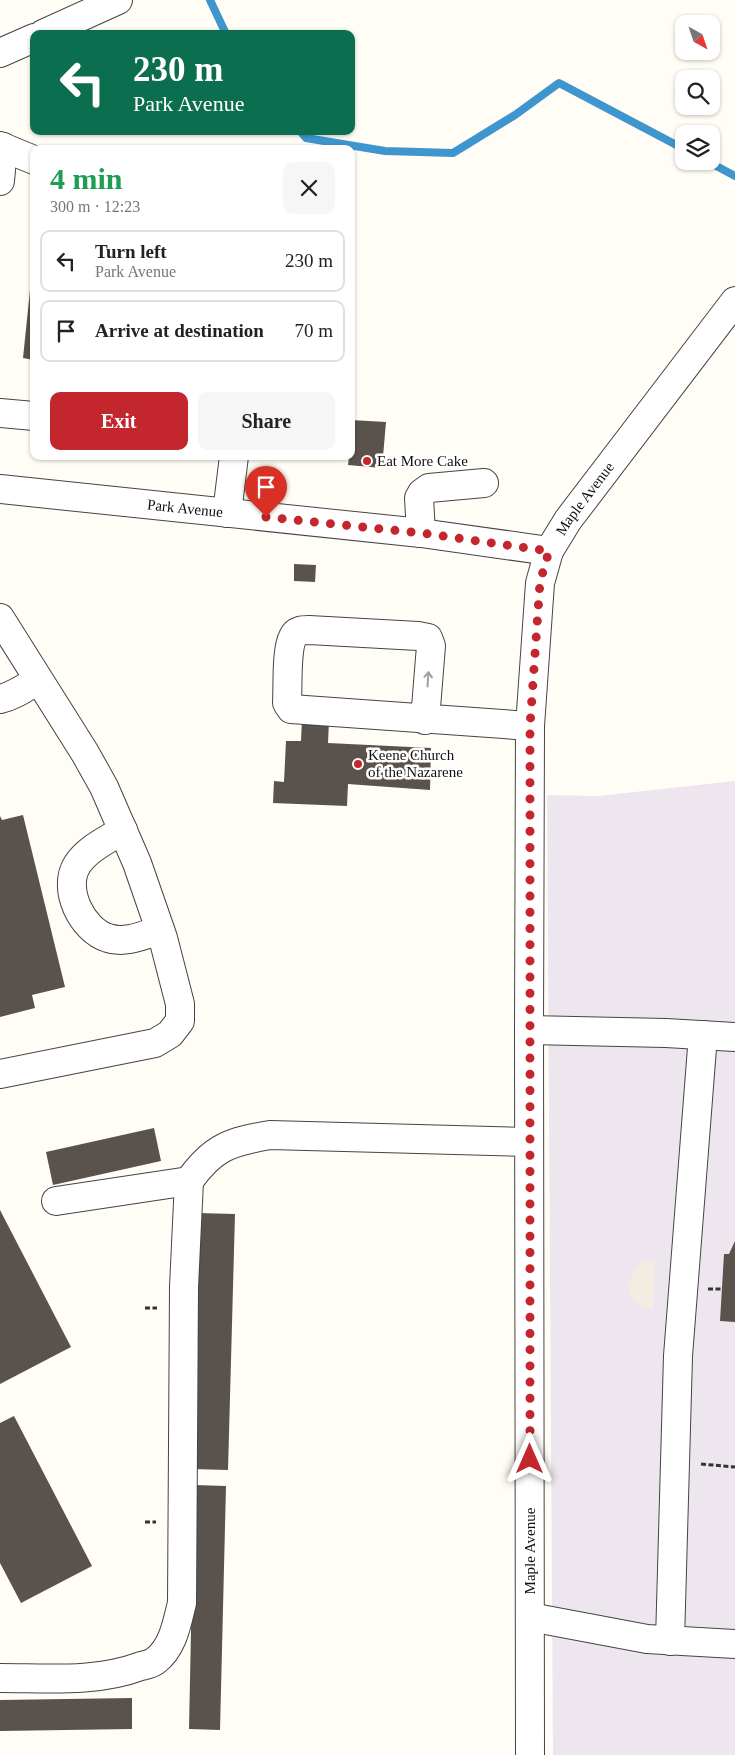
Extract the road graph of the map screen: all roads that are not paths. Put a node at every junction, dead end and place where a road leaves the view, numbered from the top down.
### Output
1 (118, 0) edge
2 (52, 30) edge
3 (30, 40) edge
4 (0, 53) edge
5 (1, 146) edge
6 (30, 158) edge
7 (0, 181) edge
8 (735, 301) edge
9 (0, 413) edge
10 (30, 416) edge
11 (234, 460) edge
12 (484, 483) dead end
13 (0, 489) edge
14 (227, 513) junction
15 (421, 533) junction
16 (549, 551) junction
17 (0, 618) edge
18 (38, 680) junction
19 (0, 698) edge
20 (425, 720) junction
21 (530, 726) junction
22 (122, 830) junction
23 (160, 930) junction
24 (529, 1030) junction
25 (704, 1035) junction
26 (735, 1037) edge
27 (0, 1074) edge
28 (529, 1142) junction
29 (188, 1181) junction
30 (56, 1201) dead end
31 (530, 1617) junction
32 (670, 1641) junction
33 (735, 1644) edge
34 (0, 1678) edge
35 (530, 1755) edge

1 - 2 street
3 - 4 street
5 - 6 street
5 - 7 street
8 - 16 street, Maple Avenue
9 - 10 street
11 - 14 street
12 - 15 street
13 - 14 street, Park Avenue
14 - 15 street, Park Avenue
15 - 16 street, Park Avenue
16 - 21 street, Maple Avenue
17 - 18 street
18 - 19 street
18 - 22 street
20 -> 20 street
20 - 21 street
21 - 24 street, Maple Avenue
22 - 23 street
22 - 23 street
23 - 27 street
24 - 25 street
24 - 28 street, Maple Avenue
25 - 26 street
25 - 32 street
28 - 29 street
28 - 31 street, Maple Avenue
29 - 30 street
29 - 34 street
31 - 32 street
31 - 35 street, Maple Avenue
32 - 33 street

